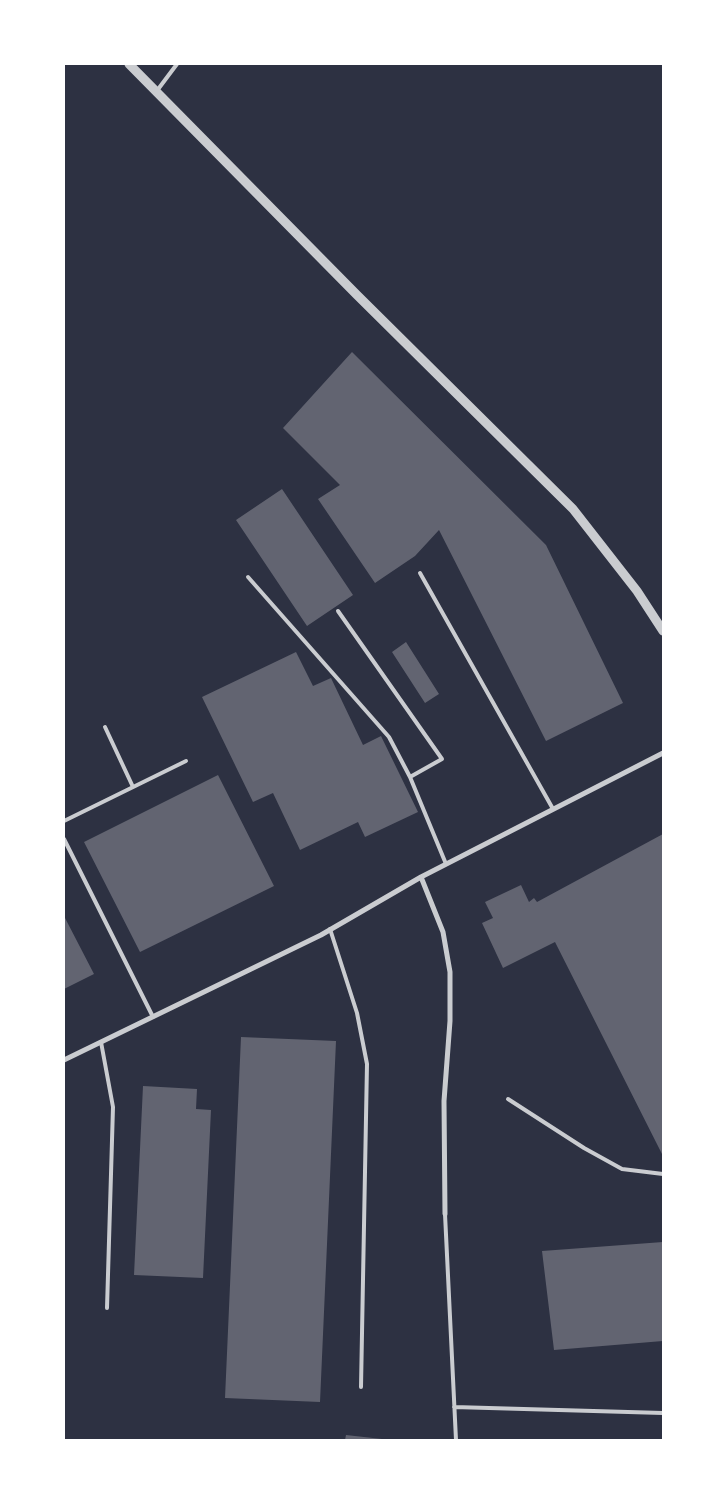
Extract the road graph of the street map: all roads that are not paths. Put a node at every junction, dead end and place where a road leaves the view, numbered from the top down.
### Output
1 (128, 64) edge
2 (177, 64) edge
3 (156, 92) junction
4 (420, 573) dead end
5 (248, 577) dead end
6 (338, 612) dead end
7 (663, 632) edge
8 (105, 727) dead end
9 (663, 753) edge
10 (186, 761) dead end
11 (410, 777) junction
12 (133, 787) junction
13 (553, 810) junction
14 (64, 821) edge
15 (64, 838) edge
16 (446, 864) junction
17 (421, 878) junction
18 (330, 930) junction
19 (153, 1017) junction
20 (101, 1042) junction
21 (64, 1060) edge
22 (508, 1099) dead end
23 (663, 1174) edge
24 (445, 1214) joint
25 (107, 1308) dead end
26 (361, 1387) dead end
27 (454, 1407) junction
28 (663, 1413) edge
29 (456, 1440) edge

1 - 3 street
2 - 3 lane
3 - 7 street
4 - 13 lane
5 - 11 lane
6 - 11 lane
8 - 12 lane
9 - 13 street
10 - 12 lane
11 - 16 lane
12 - 14 lane
13 - 16 street
15 - 19 lane
16 - 17 street
17 - 18 street
17 - 24 street
18 - 19 street
18 - 26 lane
19 - 20 street
20 - 21 street
20 - 25 lane
22 - 23 lane
24 - 27 lane
27 - 28 lane
27 - 29 lane

